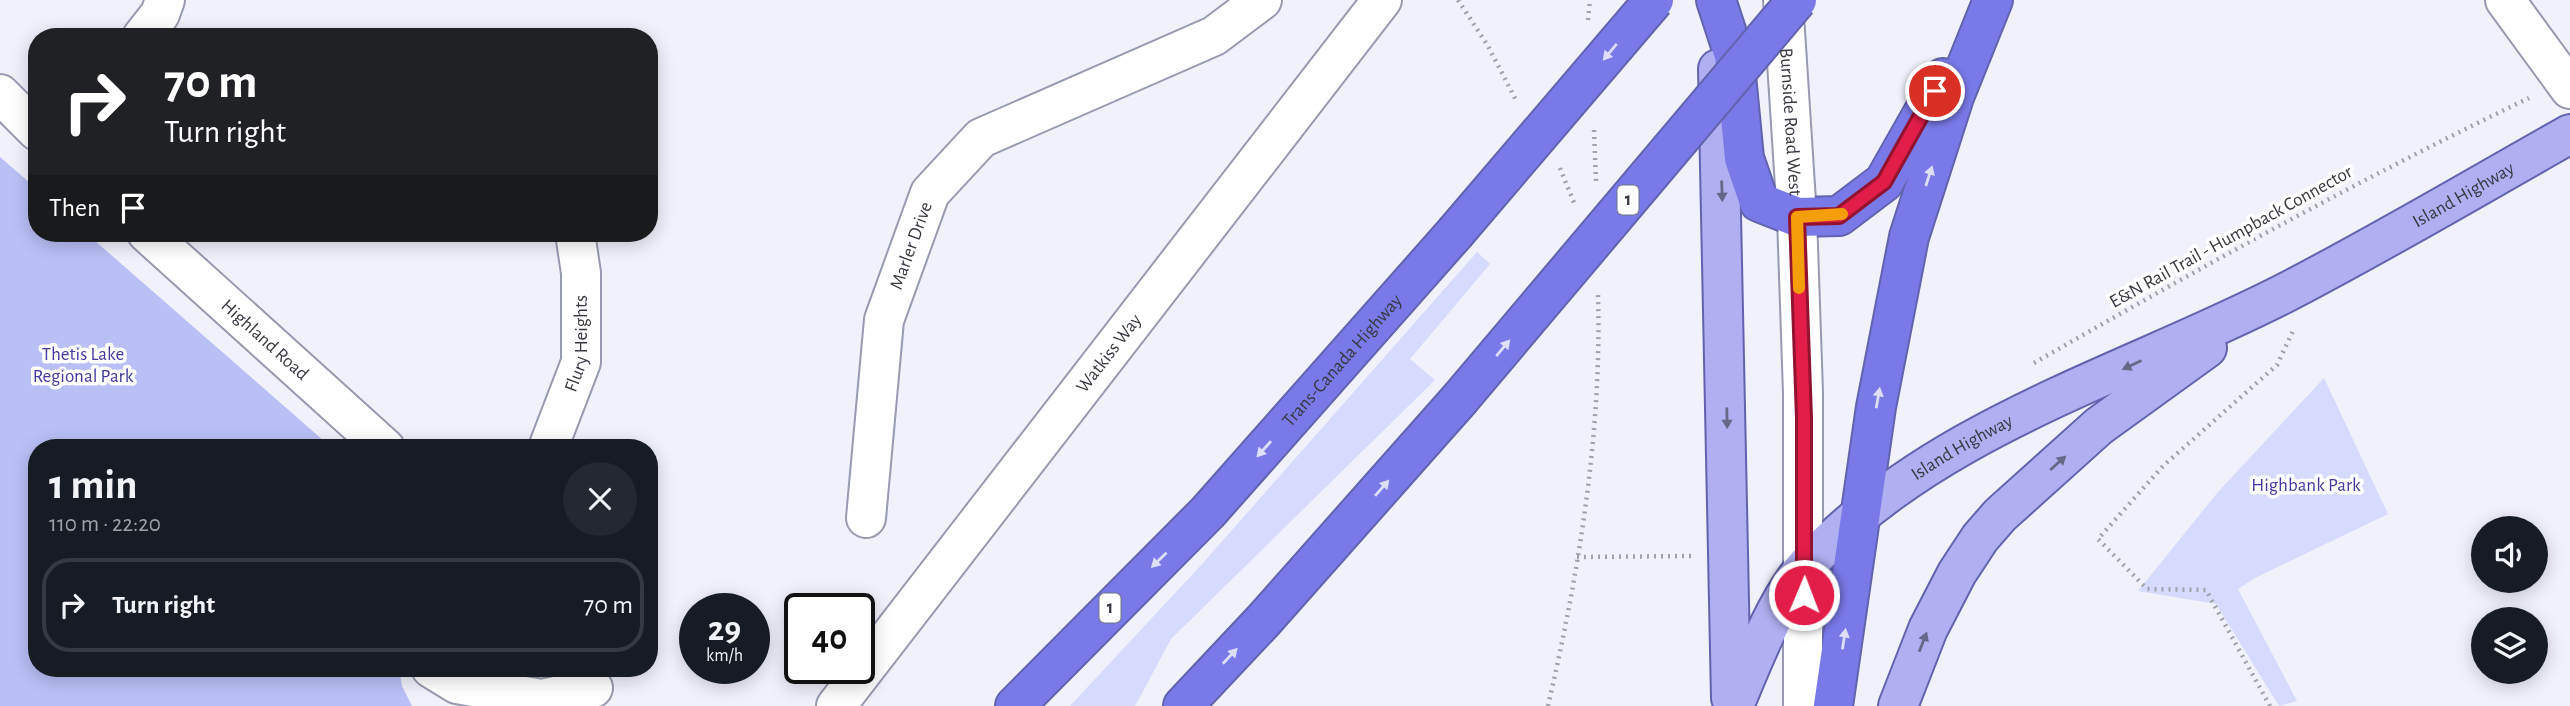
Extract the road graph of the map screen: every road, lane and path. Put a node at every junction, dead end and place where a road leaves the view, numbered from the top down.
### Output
1 (166, 0) edge
2 (1262, 0) edge
3 (1654, 0) edge
4 (1716, 0) edge
5 (1783, 0) edge
6 (1797, 0) edge
7 (1987, 0) edge
8 (1993, 0) edge
9 (2505, 0) edge
10 (1380, 1) edge
11 (149, 28) edge
12 (2567, 85) edge
13 (0, 94) edge
14 (28, 122) edge
15 (2570, 134) edge
16 (1797, 217) junction
17 (157, 242) edge
18 (576, 242) edge
19 (2320, 273) junction
20 (2283, 294) junction
21 (2031, 365) dead end
22 (375, 439) edge
23 (551, 439) edge
24 (1863, 511) junction
25 (866, 518) dead end
26 (1730, 555) junction
27 (1805, 567) junction
28 (446, 677) edge
29 (594, 688) edge
30 (836, 706) edge
31 (1015, 706) edge
32 (1183, 706) edge
33 (1548, 706) edge
34 (1732, 706) edge
35 (1803, 706) edge
36 (1833, 706) edge
37 (1898, 706) edge
38 (2270, 706) edge

1 - 11 street
2 - 25 street, Marler Drive
3 -> 31 highway, Trans-Canada Highway / 1, bridge
4 - 16 highway
4 -> 26 main road
5 - 16 street, Burnside Road West
32 -> 6 highway, 1, bridge
7 - 16 highway
24 -> 8 highway
9 - 12 street
10 - 30 street, Watkiss Way
12 - 21 path, E&N Rail Trail - Humpback Connector
13 - 14 street
15 - 19 main road, Island Highway
16 - 27 street, Burnside Road West
17 - 22 street, Highland Road
18 - 23 street, Flury Heights
19 - 20 main road, Island Highway
19 - 38 path
20 -> 24 main road, Island Highway
37 -> 20 main road, Island Highway
24 - 27 main road, Island Highway
36 -> 24 highway
26 - 33 path
26 - 34 main road
27 - 34 main road, Island Highway
27 - 35 street, Burnside Road West
28 - 29 street

